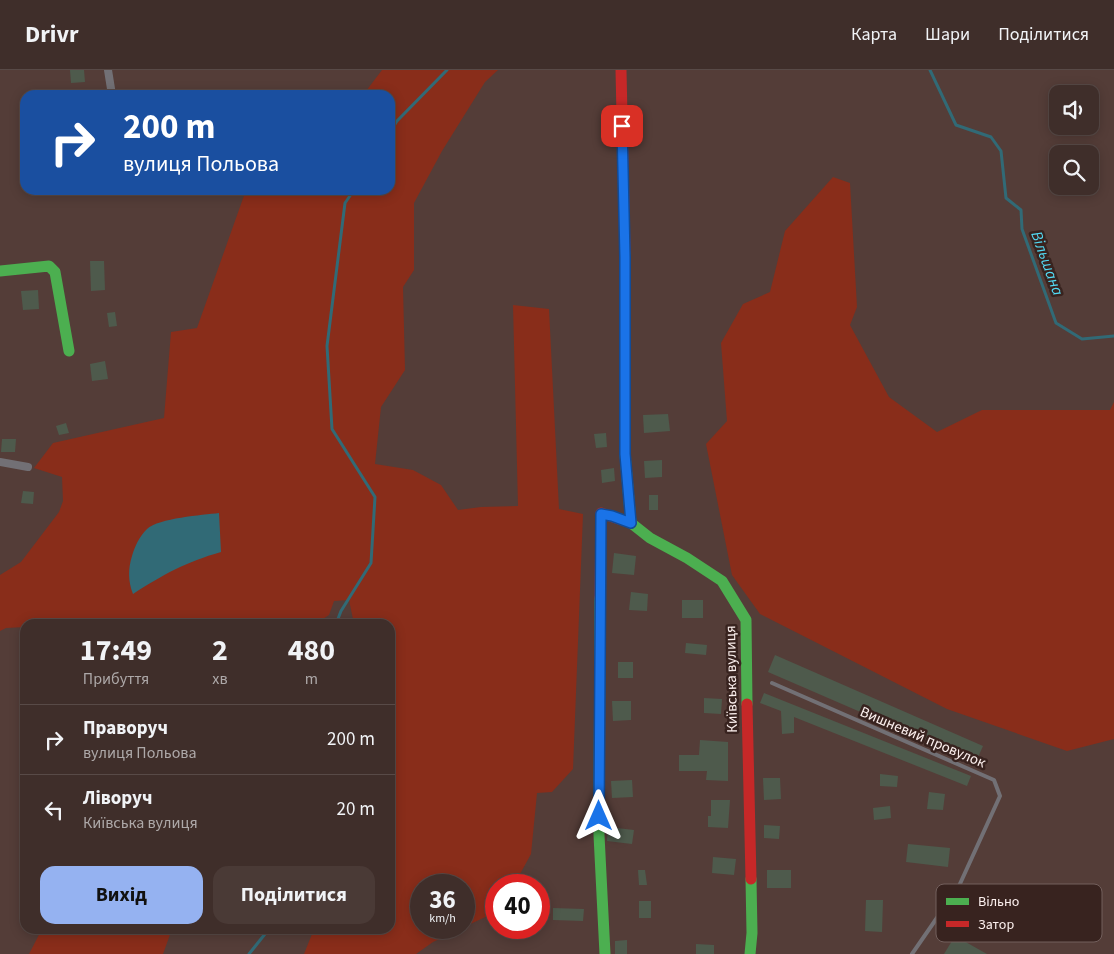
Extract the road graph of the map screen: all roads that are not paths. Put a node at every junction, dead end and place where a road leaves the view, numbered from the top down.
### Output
1 (108, 70) edge
2 (621, 70) edge
3 (111, 90) edge
4 (0, 272) edge
5 (69, 351) dead end
6 (0, 462) edge
7 (28, 467) dead end
8 (631, 523) junction
9 (772, 683) dead end
10 (961, 884) edge
11 (936, 920) edge
12 (605, 954) edge
13 (750, 954) edge
14 (912, 954) edge

1 - 3 street
2 - 8 street
4 - 5 street
6 - 7 street
8 - 12 street, Київська вулиця
8 - 13 street, Київська вулиця
9 - 10 lane, Вишневий провулок
11 - 14 lane, Вишневий провулок

